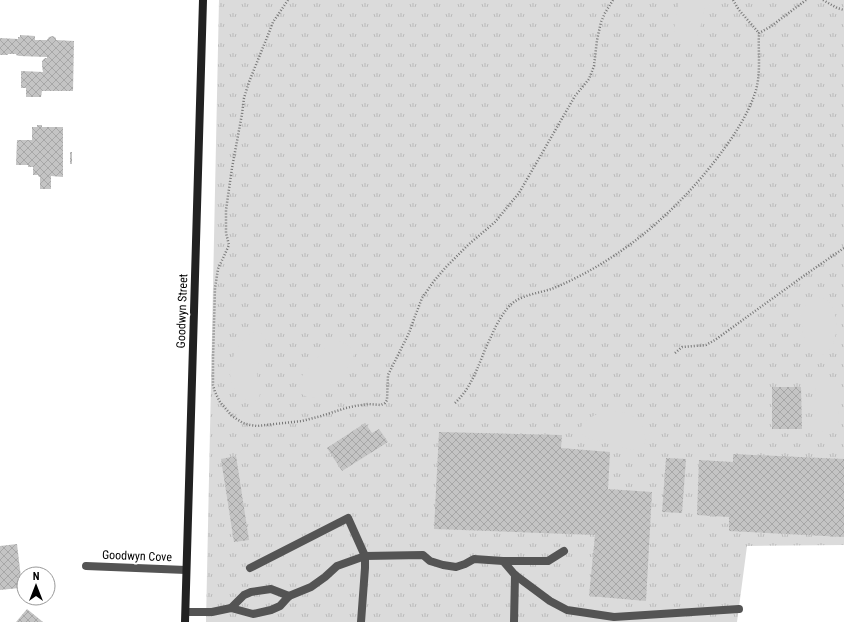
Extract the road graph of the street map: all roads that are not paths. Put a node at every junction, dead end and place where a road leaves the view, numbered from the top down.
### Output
1 (202, 0) edge
2 (564, 551) dead end
3 (364, 556) junction
4 (503, 561) junction
5 (86, 566) dead end
6 (250, 568) dead end
7 (186, 570) junction
8 (515, 575) junction
9 (289, 596) junction
10 (231, 608) junction
11 (739, 609) dead end
12 (186, 612) junction
13 (185, 622) edge
14 (361, 622) edge
15 (514, 622) edge

1 - 7 street, Goodwyn Street
2 - 4 street
3 - 4 street
3 - 6 street
3 - 9 street
3 - 14 street
4 - 8 street
5 - 7 street, Goodwyn Cove
7 - 12 street, Goodwyn Street
8 - 11 street
8 - 15 street
9 - 10 street
9 - 10 street
10 - 12 street
12 - 13 street, Goodwyn Street

